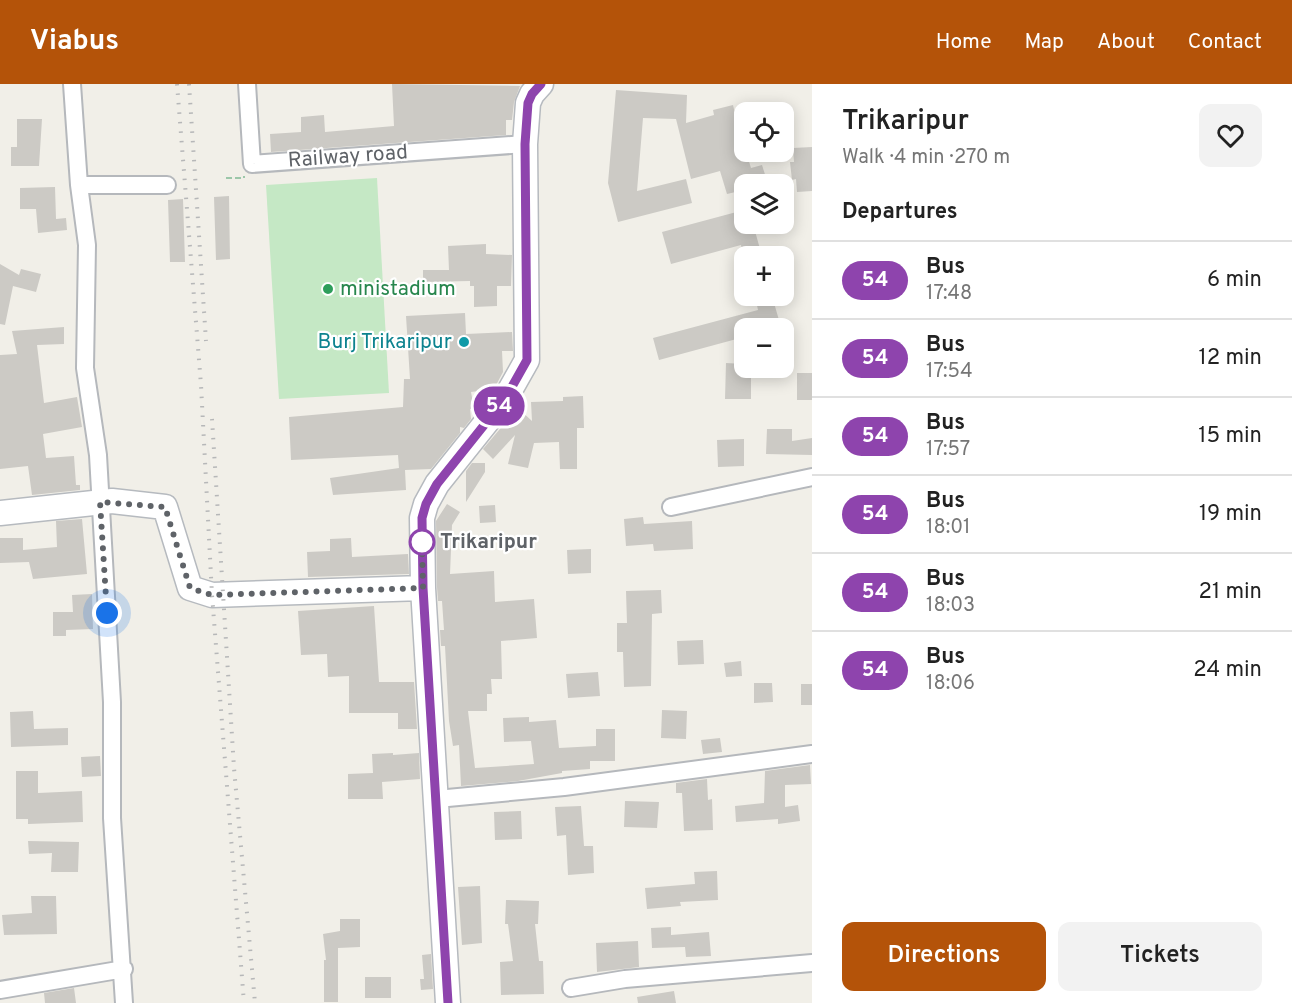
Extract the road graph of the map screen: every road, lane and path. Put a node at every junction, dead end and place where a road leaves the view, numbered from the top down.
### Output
1 (72, 84) edge
2 (247, 84) edge
3 (540, 84) edge
4 (525, 144) junction
5 (79, 185) junction
6 (167, 185) dead end
7 (812, 477) edge
8 (100, 502) junction
9 (670, 507) dead end
10 (0, 513) edge
11 (423, 588) junction
12 (812, 754) edge
13 (437, 799) junction
14 (812, 963) edge
15 (124, 969) junction
16 (571, 988) dead end
17 (0, 990) edge
18 (124, 1003) edge
19 (448, 1003) edge

1 - 5 street
2 - 4 street, Railway road
3 - 4 main road
4 - 11 main road
5 - 6 street
5 - 8 street
7 - 9 street
8 - 10 main road
8 - 11 main road
8 - 15 street
11 - 13 main road
12 - 13 street
13 - 19 main road
14 - 16 street
15 - 17 street
15 - 18 street

